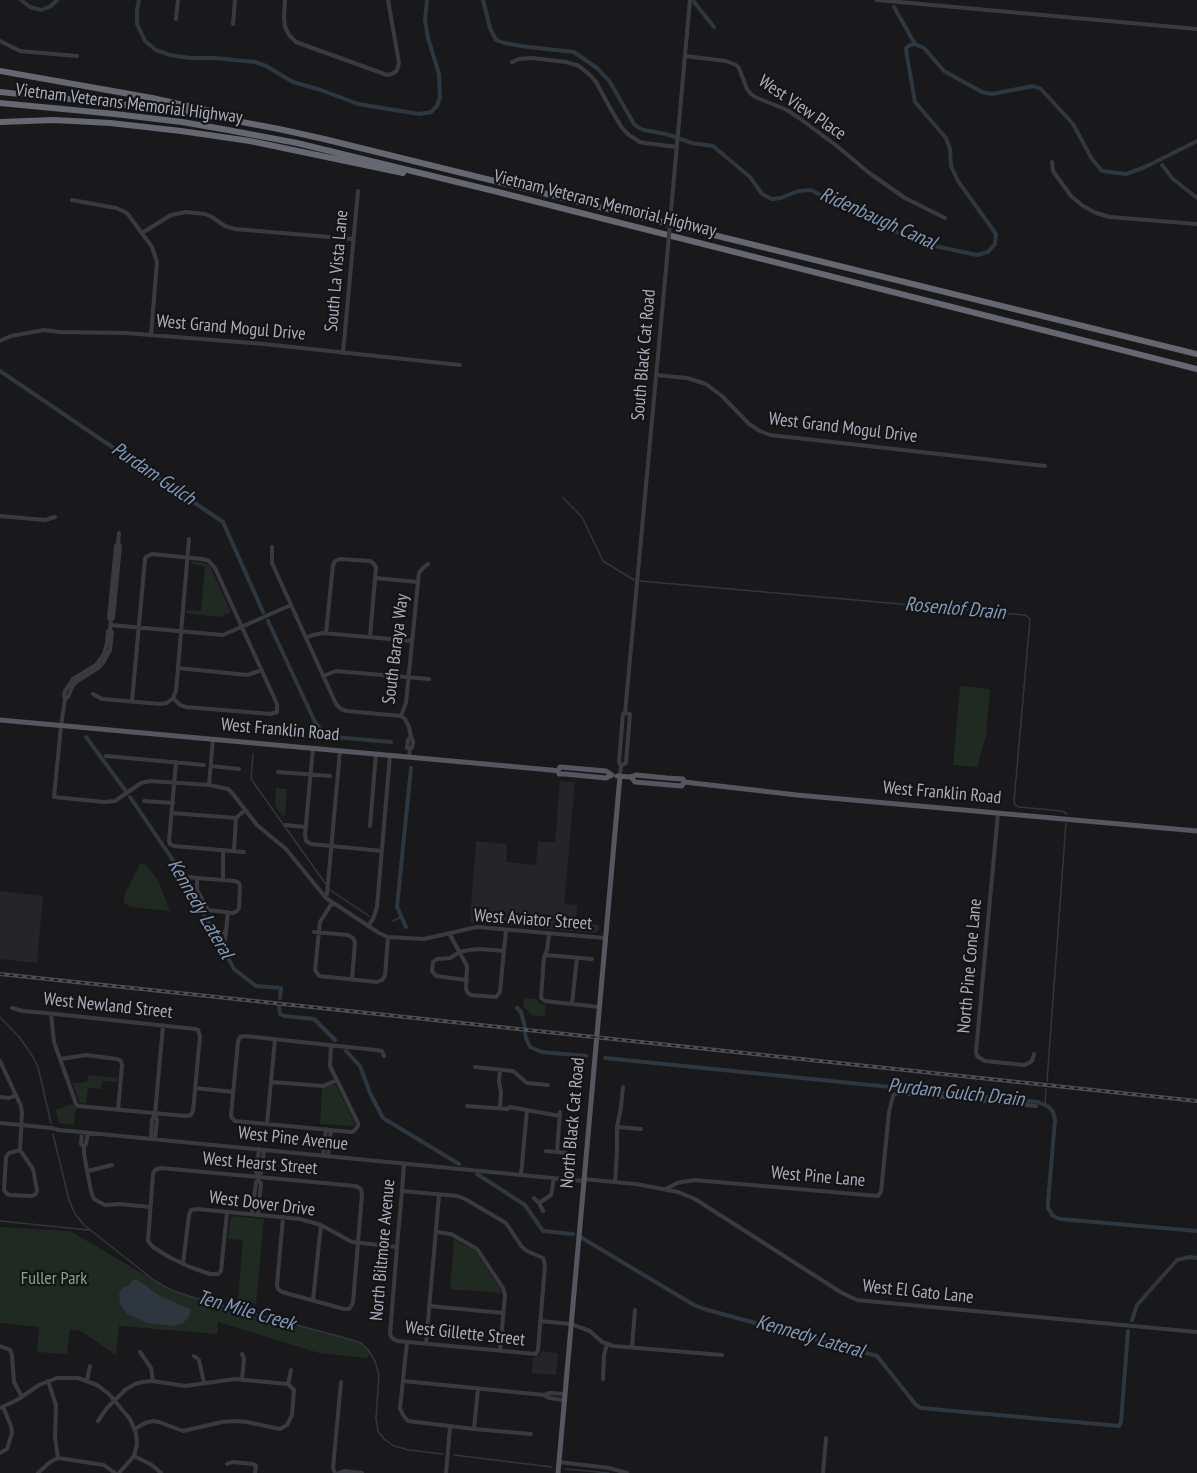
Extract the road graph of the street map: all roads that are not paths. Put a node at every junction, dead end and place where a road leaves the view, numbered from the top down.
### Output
1 (178, 0) edge
2 (235, 0) edge
3 (285, 0) edge
4 (388, 0) edge
5 (690, 0) edge
6 (877, 0) edge
7 (176, 19) dead end
8 (233, 24) dead end
9 (1197, 29) edge
10 (0, 41) edge
11 (77, 56) dead end
12 (685, 56) junction
13 (512, 62) dead end
14 (0, 71) edge
15 (0, 92) edge
16 (0, 103) edge
17 (0, 122) edge
18 (244, 122) junction
19 (677, 147) junction
20 (1052, 162) dead end
21 (358, 191) dead end
22 (498, 192) junction
23 (72, 200) dead end
24 (945, 218) dead end
25 (1197, 225) edge
26 (142, 233) junction
27 (353, 239) junction
28 (152, 335) junction
29 (0, 341) edge
30 (343, 352) junction
31 (1197, 354) edge
32 (460, 365) dead end
33 (1197, 369) edge
34 (656, 375) junction
35 (1045, 466) dead end
36 (0, 516) edge
37 (55, 517) dead end
38 (119, 533) dead end
39 (189, 539) dead end
40 (272, 547) dead end
41 (187, 558) junction
42 (428, 564) dead end
43 (375, 579) junction
44 (418, 582) junction
45 (291, 605) junction
46 (242, 627) junction
47 (111, 628) junction
48 (138, 628) junction
49 (181, 632) junction
50 (327, 633) junction
51 (370, 637) junction
52 (306, 638) junction
53 (412, 641) junction
54 (178, 668) junction
55 (262, 670) junction
56 (323, 676) junction
57 (408, 677) junction
58 (429, 679) dead end
59 (93, 694) dead end
60 (173, 698) junction
61 (132, 701) junction
62 (401, 716) junction
63 (0, 720) edge
64 (61, 726) junction
65 (213, 740) junction
66 (313, 748) junction
67 (340, 751) junction
68 (376, 754) junction
69 (390, 755) junction
70 (106, 756) dead end
71 (409, 757) junction
72 (176, 762) junction
73 (204, 765) dead end
74 (211, 766) junction
75 (239, 769) dead end
76 (278, 772) dead end
77 (310, 775) junction
78 (330, 776) dead end
79 (620, 776) junction
80 (175, 783) junction
81 (209, 785) junction
82 (144, 801) dead end
83 (173, 803) junction
84 (245, 810) junction
85 (172, 813) junction
86 (998, 813) junction
87 (236, 818) junction
88 (285, 825) dead end
89 (306, 826) junction
90 (370, 826) dead end
91 (1197, 831) edge
92 (331, 846) junction
93 (223, 850) junction
94 (234, 851) junction
95 (382, 851) junction
96 (244, 852) dead end
97 (188, 877) dead end
98 (197, 878) junction
99 (223, 880) junction
100 (327, 894) dead end
101 (332, 903) junction
102 (228, 912) junction
103 (368, 926) junction
104 (506, 930) junction
105 (218, 932) dead end
106 (226, 932) junction
107 (316, 932) junction
108 (448, 933) junction
109 (549, 933) junction
110 (388, 937) junction
111 (605, 938) junction
112 (225, 941) dead end
113 (504, 951) junction
114 (460, 952) junction
115 (546, 955) junction
116 (577, 958) junction
117 (592, 959) dead end
118 (351, 980) junction
119 (467, 980) junction
120 (572, 1004) junction
121 (599, 1006) junction
122 (12, 1008) dead end
123 (51, 1014) junction
124 (163, 1025) junction
125 (275, 1039) junction
126 (331, 1046) junction
127 (1034, 1053) dead end
128 (384, 1056) dead end
129 (60, 1059) junction
130 (0, 1061) edge
131 (475, 1067) dead end
132 (500, 1070) junction
133 (5, 1071) junction
134 (0, 1074) edge
135 (337, 1080) junction
136 (271, 1082) junction
137 (548, 1085) dead end
138 (623, 1087) dead end
139 (195, 1088) junction
140 (233, 1092) junction
141 (16, 1095) junction
142 (0, 1097) edge
143 (468, 1106) dead end
144 (1036, 1106) dead end
145 (500, 1108) junction
146 (118, 1110) junction
147 (527, 1110) junction
148 (155, 1114) junction
149 (0, 1123) edge
150 (267, 1124) junction
151 (21, 1125) junction
152 (617, 1127) junction
153 (641, 1129) dead end
154 (328, 1130) junction
155 (85, 1132) junction
156 (153, 1139) junction
157 (261, 1149) junction
158 (20, 1150) junction
159 (546, 1151) dead end
160 (556, 1152) junction
161 (567, 1153) dead end
162 (326, 1156) junction
163 (404, 1163) junction
164 (112, 1165) dead end
165 (88, 1171) junction
166 (521, 1175) junction
167 (258, 1177) junction
168 (554, 1178) junction
169 (583, 1180) junction
170 (615, 1182) junction
171 (666, 1189) junction
172 (402, 1191) junction
173 (439, 1195) junction
174 (534, 1198) dead end
175 (539, 1203) junction
176 (150, 1207) junction
177 (543, 1211) dead end
178 (227, 1212) junction
179 (252, 1214) junction
180 (258, 1215) junction
181 (283, 1217) junction
182 (321, 1225) junction
183 (436, 1232) junction
184 (358, 1243) junction
185 (397, 1247) junction
186 (183, 1264) junction
187 (313, 1300) junction
188 (429, 1306) junction
189 (635, 1310) dead end
190 (503, 1313) junction
191 (540, 1321) junction
192 (571, 1324) junction
193 (1197, 1332) edge
194 (392, 1338) joint
195 (407, 1342) junction
196 (426, 1344) junction
197 (607, 1344) junction
198 (0, 1346) edge
199 (632, 1347) junction
200 (500, 1351) junction
201 (140, 1352) dead end
202 (242, 1354) dead end
203 (722, 1355) dead end
204 (194, 1356) dead end
205 (90, 1366) dead end
206 (291, 1370) dead end
207 (242, 1379) junction
208 (603, 1379) dead end
209 (87, 1380) junction
210 (403, 1381) junction
211 (48, 1382) junction
212 (153, 1382) junction
213 (341, 1382) dead end
214 (204, 1383) junction
215 (288, 1384) junction
216 (478, 1389) junction
217 (22, 1397) junction
218 (564, 1397) junction
219 (114, 1400) junction
220 (2, 1407) edge
221 (98, 1421) dead end
222 (450, 1427) junction
223 (135, 1429) junction
224 (474, 1429) junction
225 (531, 1434) dead end
226 (826, 1438) dead end
227 (0, 1453) edge
228 (134, 1456) junction
229 (58, 1458) junction
230 (559, 1462) junction
231 (227, 1464) dead end
232 (38, 1473) edge
233 (117, 1473) edge
234 (161, 1473) edge
235 (255, 1473) edge
236 (337, 1473) edge
237 (362, 1473) edge
238 (446, 1473) edge
239 (558, 1473) edge
240 (627, 1473) edge
241 (823, 1473) edge

1 - 7 street
2 - 8 street
3 - 4 street
5 - 12 street, South Black Cat Road
6 - 9 street
10 - 11 street
12 - 19 street, South Black Cat Road
12 - 24 street, West View Place
13 - 19 street
14 - 18 highway
15 - 18 highway, Vietnam Veterans Memorial Highway
16 - 22 highway, Vietnam Veterans Memorial Highway
17 - 22 highway
18 - 31 highway, Vietnam Veterans Memorial Highway
19 - 34 street, South Black Cat Road, bridge
20 - 25 street
21 - 27 street, South La Vista Lane
22 - 33 highway, Vietnam Veterans Memorial Highway
23 - 26 street
26 - 27 street
26 - 28 street
27 - 30 street, South La Vista Lane
28 - 29 street, West Grand Mogul Drive
28 - 30 street, West Grand Mogul Drive
30 - 32 street, West Grand Mogul Drive
34 - 35 street, West Grand Mogul Drive
34 - 79 street, South Black Cat Road
36 - 37 street
38 - 47 street
39 - 41 street
40 - 45 street
41 - 46 street
41 - 48 street
41 - 49 street
42 - 44 street, South Baraya Way
43 - 44 street
43 - 50 street
43 - 51 street
44 - 53 street, South Baraya Way
45 - 46 street
45 - 52 street
46 - 49 street
46 - 55 street
47 - 48 street
47 - 64 street
48 - 49 street
48 - 61 street
49 - 54 street
50 - 51 street
50 - 52 street
51 - 53 street
52 - 56 street
53 - 57 street, South Baraya Way
54 - 55 street
54 - 60 street
55 - 60 street
56 - 57 street
56 - 62 street
57 - 58 street
57 - 62 street, South Baraya Way
59 - 61 street
60 - 61 street
62 - 71 street, South Baraya Way
63 - 64 main road, West Franklin Road
64 - 65 main road, West Franklin Road
64 - 80 street
65 - 66 main road, West Franklin Road
65 - 74 street
66 - 67 main road, West Franklin Road
66 - 77 street
67 - 68 main road, West Franklin Road
67 - 92 street
68 - 69 main road, West Franklin Road
68 - 90 street
69 - 71 main road, West Franklin Road
69 - 95 street
70 - 72 street
71 - 79 main road, West Franklin Road
72 - 73 street
72 - 80 street
74 - 75 street
74 - 81 street
76 - 77 street
77 - 78 street
77 - 89 street
79 - 86 main road, West Franklin Road
79 - 111 main road, North Black Cat Road
80 - 81 street
80 - 83 street
81 - 84 street
82 - 83 street
83 - 85 street
84 - 87 street
84 - 101 street
85 - 87 street
85 - 93 street
86 - 91 main road, West Franklin Road
86 - 127 street, North Pine Cone Lane
87 - 94 street
88 - 89 street
89 - 92 street
92 - 95 street
92 - 100 street
93 - 94 street
93 - 99 street
94 - 96 street
95 - 103 street
97 - 98 street
98 - 99 street
98 - 102 street
99 - 102 street
101 - 103 street
101 - 107 street
102 - 106 street
103 - 110 street
104 - 108 street, West Aviator Street
104 - 109 street, West Aviator Street
104 - 113 street
105 - 106 street
106 - 112 street
107 - 118 street
107 - 118 street
108 - 110 street, West Aviator Street
108 - 114 street
109 - 111 street, West Aviator Street
109 - 115 street
110 - 118 street
111 - 121 main road, North Black Cat Road
113 - 114 street
113 - 119 street
114 - 119 street
114 - 119 street
115 - 116 street
115 - 120 street
116 - 117 street
116 - 120 street
120 - 121 street
121 - 169 main road, North Black Cat Road
122 - 123 street, West Newland Street
123 - 124 street, West Newland Street
123 - 129 street
124 - 139 street, West Newland Street
124 - 148 street
125 - 126 street
125 - 136 street
125 - 140 street
126 - 128 street
126 - 135 street
129 - 146 street
129 - 146 street
130 - 133 street
131 - 132 street
132 - 137 street
132 - 145 street
133 - 134 street
133 - 141 street
135 - 136 street
135 - 154 street
136 - 150 street
138 - 152 street
139 - 140 street
139 - 148 street
140 - 150 street
141 - 142 street
141 - 151 street
143 - 145 street
144 - 171 street, West Pine Lane
145 - 147 street
146 - 148 street
147 - 160 street
147 - 166 street
148 - 156 street
149 - 151 street, West Pine Avenue
150 - 154 street
151 - 155 street, West Pine Avenue
151 - 158 street
152 - 153 street
152 - 170 street
154 - 162 street
155 - 156 street, West Pine Avenue
155 - 165 street
156 - 157 street, West Pine Avenue
157 - 162 street, West Pine Avenue
157 - 167 street
158 - 158 street
159 - 160 street
160 - 161 street
162 - 163 street, West Pine Avenue
163 - 166 street, West Pine Avenue
163 - 172 street, North Biltmore Avenue
164 - 165 street
165 - 176 street
166 - 168 street, West Pine Avenue
167 - 176 street, West Hearst Street
167 - 179 street
167 - 180 street
167 - 184 street, West Hearst Street
168 - 169 street, West Pine Avenue
168 - 175 street
169 - 170 street, West Pine Lane
169 - 192 main road, North Black Cat Road
170 - 171 street, West Pine Lane
171 - 193 street, West El Gato Lane
172 - 173 street
172 - 185 street, North Biltmore Avenue
173 - 183 street
173 - 191 street
174 - 175 street
175 - 177 street
176 - 186 street
178 - 179 street, West Dover Drive
178 - 186 street, West Dover Drive
178 - 186 street
179 - 180 street, West Dover Drive
180 - 181 street, West Dover Drive
181 - 182 street, West Dover Drive
181 - 187 street
182 - 184 street, West Dover Drive
182 - 187 street
183 - 188 street
183 - 190 street
184 - 185 street, West Dover Drive
184 - 187 street
185 - 194 street, North Biltmore Avenue
188 - 190 street
188 - 196 street
189 - 199 street
190 - 200 street
191 - 192 street
191 - 200 street, West Gillette Street
192 - 197 street
192 - 218 main road, North Black Cat Road
194 - 195 street, West Gillette Street
195 - 196 street, West Gillette Street
195 - 210 street
196 - 200 street, West Gillette Street
197 - 199 street
197 - 208 street
198 - 217 street
199 - 203 street
201 - 212 street
202 - 207 street
204 - 214 street
205 - 209 street
206 - 215 street
207 - 214 street
207 - 215 street
209 - 211 street
209 - 219 street
210 - 216 street
210 - 222 street
211 - 217 street
211 - 229 street
212 - 214 street
212 - 219 street
213 - 236 street
215 - 223 street
216 - 218 street
216 - 224 street
217 - 220 street
218 - 230 main road, North Black Cat Road
219 - 221 street
219 - 223 street
220 - 227 street
222 - 224 street
222 - 238 street
223 - 228 street
224 - 225 street
226 - 241 street
228 - 233 street
228 - 234 street
229 - 232 street
229 - 233 street
230 - 239 main road, North Black Cat Road
230 - 240 street
231 - 235 street
236 - 237 street

